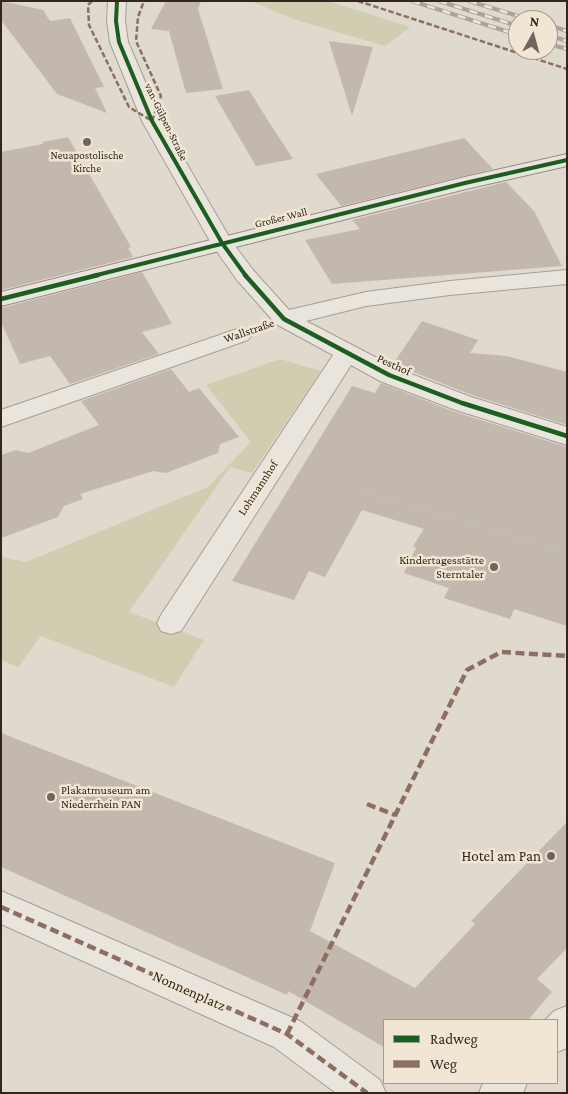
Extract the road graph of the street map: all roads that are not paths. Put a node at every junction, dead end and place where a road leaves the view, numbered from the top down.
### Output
1 (117, 1) edge
2 (567, 160) edge
3 (222, 243) junction
4 (567, 278) edge
5 (1, 299) edge
6 (284, 319) junction
7 (240, 335) dead end
8 (346, 354) junction
9 (1, 419) edge
10 (567, 436) edge
11 (171, 622) dead end
12 (1, 907) edge
13 (567, 1024) edge
14 (558, 1033) edge
15 (507, 1084) edge
16 (367, 1093) edge
17 (498, 1093) edge

1 - 3 street, van-Gülpen-Straße
2 - 3 street, Großer Wall
3 - 5 street, Großer Wall
3 - 6 street, Pesthof
4 - 6 street, Wallstraße
6 - 8 street, Pesthof
7 - 9 street, Wallstraße
8 - 10 street, Pesthof
8 - 11 street, Lohmannhof
12 - 16 street, Nonnenplatz
13 - 14 street
15 - 17 street

